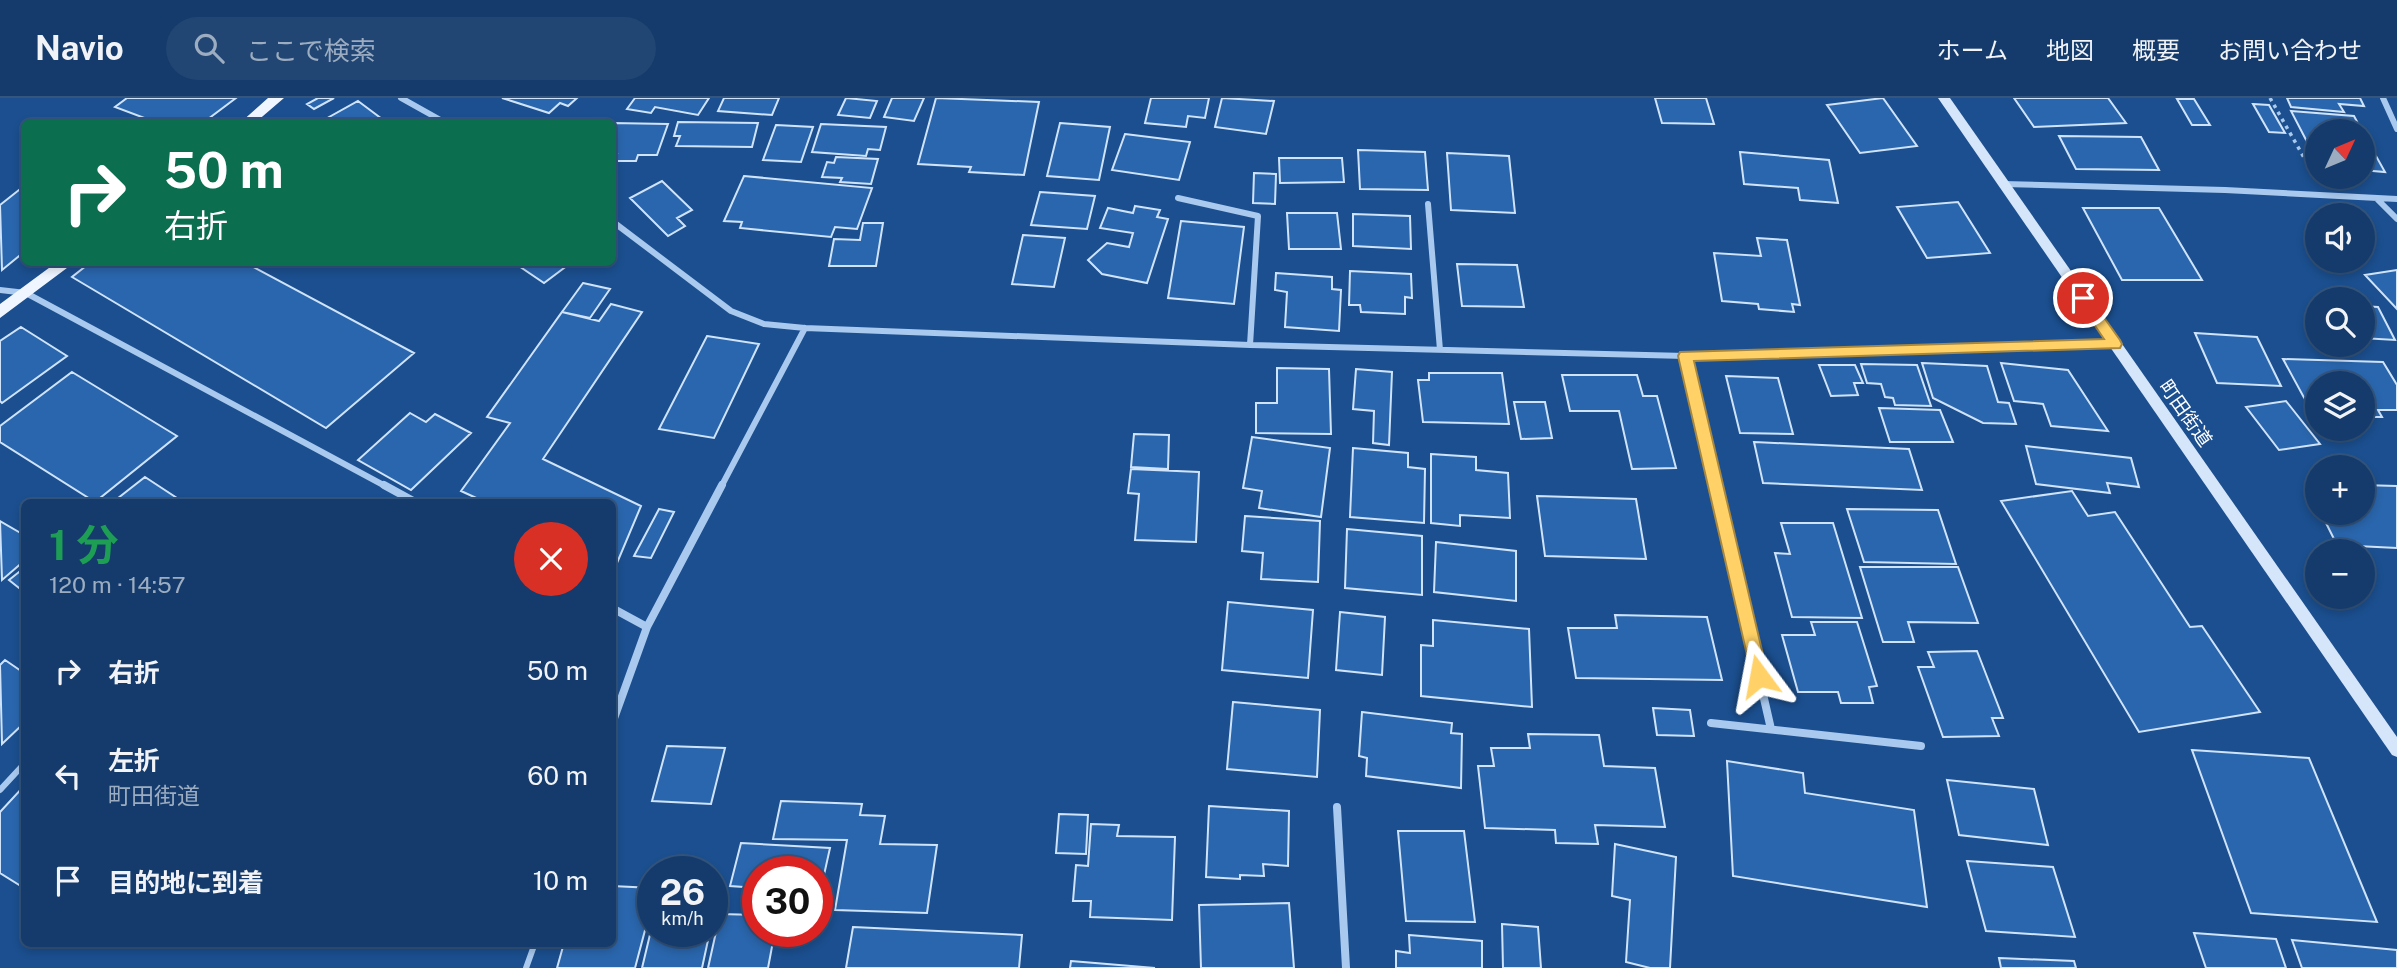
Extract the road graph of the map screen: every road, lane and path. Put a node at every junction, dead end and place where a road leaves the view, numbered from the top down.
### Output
1 (277, 98) edge
2 (401, 98) edge
3 (1944, 98) edge
4 (2270, 98) edge
5 (2383, 98) edge
6 (252, 119) edge
7 (439, 119) edge
8 (2397, 129) edge
9 (2003, 184) junction
10 (2326, 196) junction
11 (1178, 198) dead end
12 (2397, 199) edge
13 (2378, 200) junction
14 (1428, 204) dead end
15 (2397, 219) edge
16 (616, 224) edge
17 (63, 266) edge
18 (0, 290) edge
19 (26, 293) junction
20 (0, 312) edge
21 (804, 328) junction
22 (2115, 344) junction
23 (1250, 345) junction
24 (1440, 350) junction
25 (1685, 356) junction
26 (409, 499) edge
27 (616, 610) edge
28 (647, 627) junction
29 (616, 713) edge
30 (1711, 723) dead end
31 (1771, 729) junction
32 (1921, 746) dead end
33 (2397, 750) edge
34 (21, 767) edge
35 (0, 790) edge
36 (1337, 807) dead end
37 (534, 947) edge
38 (526, 968) edge
39 (1346, 968) edge

1 - 6 main road
2 - 7 street
3 - 9 main road, 町田街道
4 - 10 path
5 - 8 street
9 - 10 street
9 - 22 main road, 町田街道
10 - 13 street
11 - 23 street
12 - 13 street
13 - 15 street
14 - 24 street
16 - 21 street
17 - 19 main road
18 - 19 street
19 - 20 main road
19 - 26 street
21 - 23 street
21 - 28 street
22 - 25 street
22 - 33 main road, 町田街道
23 - 24 street
24 - 25 street
25 - 31 street
27 - 28 street
28 - 29 street
30 - 31 street
31 - 32 street
34 - 35 lane
36 - 39 street
37 - 38 lane

